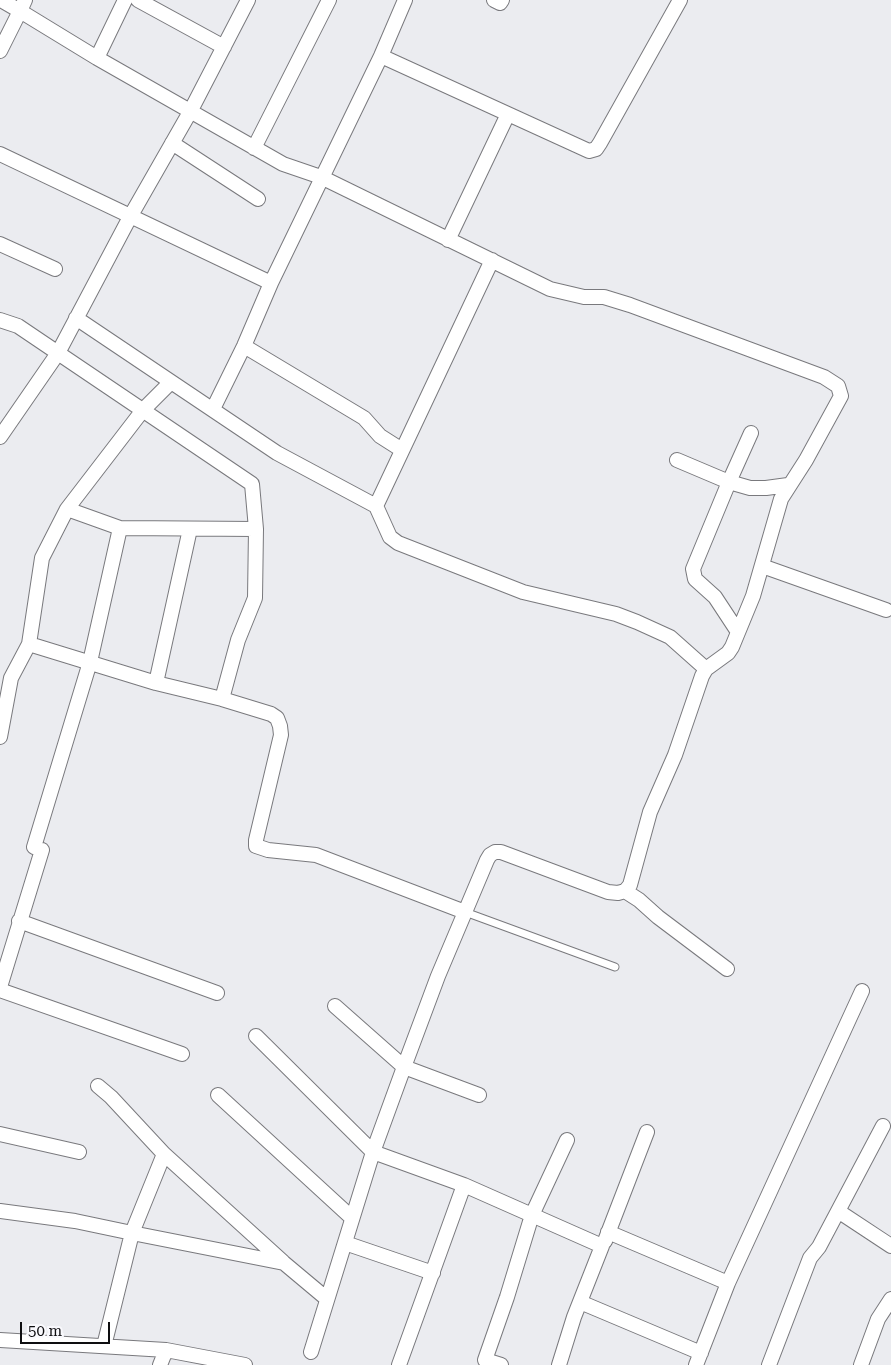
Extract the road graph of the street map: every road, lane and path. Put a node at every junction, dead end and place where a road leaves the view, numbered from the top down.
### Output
1 (1, 0) edge
2 (125, 0) edge
3 (138, 0) edge
4 (248, 0) edge
5 (329, 0) edge
6 (405, 0) edge
7 (494, 0) edge
8 (502, 0) edge
9 (680, 0) edge
10 (23, 5) edge
11 (224, 47) junction
12 (0, 51) edge
13 (381, 56) junction
14 (97, 58) junction
15 (190, 112) junction
16 (508, 114) junction
17 (172, 143) junction
18 (254, 148) junction
19 (0, 154) edge
20 (321, 177) junction
21 (258, 199) dead end
22 (130, 217) junction
23 (448, 240) junction
24 (0, 244) edge
25 (492, 260) junction
26 (55, 269) dead end
27 (270, 283) junction
28 (76, 318) junction
29 (0, 320) edge
30 (244, 346) junction
31 (58, 353) junction
32 (171, 382) junction
33 (213, 409) junction
34 (143, 410) junction
35 (751, 433) dead end
36 (0, 437) edge
37 (402, 450) junction
38 (677, 460) dead end
39 (729, 482) junction
40 (788, 485) junction
41 (376, 506) junction
42 (67, 509) junction
43 (120, 528) junction
44 (190, 528) junction
45 (256, 529) junction
46 (762, 566) junction
47 (886, 610) dead end
48 (738, 632) junction
49 (29, 644) junction
50 (90, 662) junction
51 (706, 668) junction
52 (6, 676) edge
53 (156, 682) junction
54 (222, 699) junction
55 (0, 737) edge
56 (625, 891) junction
57 (465, 912) junction
58 (19, 921) junction
59 (614, 967) dead end
60 (727, 969) dead end
61 (0, 989) edge
62 (862, 991) dead end
63 (216, 993) dead end
64 (335, 1006) dead end
65 (256, 1036) dead end
66 (182, 1054) dead end
67 (404, 1067) junction
68 (98, 1086) dead end
69 (218, 1094) dead end
70 (479, 1095) dead end
71 (883, 1126) dead end
72 (647, 1132) dead end
73 (0, 1134) edge
74 (567, 1140) dead end
75 (78, 1152) dead end
76 (373, 1152) junction
77 (164, 1154) junction
78 (464, 1185) junction
79 (0, 1211) edge
80 (838, 1211) junction
81 (532, 1215) junction
82 (352, 1218) junction
83 (608, 1232) junction
84 (132, 1233) junction
85 (345, 1243) junction
86 (602, 1246) junction
87 (891, 1246) edge
88 (284, 1263) junction
89 (433, 1273) junction
90 (728, 1283) junction
91 (327, 1299) junction
92 (580, 1302) junction
93 (889, 1302) edge
94 (0, 1340) edge
95 (104, 1346) junction
96 (166, 1350) junction
97 (311, 1352) dead end
98 (698, 1359) edge
99 (484, 1362) edge
100 (160, 1365) edge
101 (245, 1365) edge
102 (400, 1365) edge
103 (501, 1365) edge
104 (559, 1365) edge
105 (769, 1365) edge
106 (861, 1365) edge

1 - 10 street
2 - 14 street
3 - 11 street
4 - 11 street
5 - 18 street
6 - 13 street
7 - 8 street
9 - 16 street
10 - 12 street
10 - 14 street
11 - 15 street
13 - 16 street
13 - 20 street
14 - 15 street
15 - 17 street
15 - 18 street
16 - 23 street
17 - 21 street
17 - 22 street
18 - 20 street
19 - 22 street
20 - 23 street
20 - 27 street
22 - 27 street
22 - 28 street
23 - 25 street
24 - 26 street
25 - 37 street
25 - 40 street
27 - 30 street
28 - 31 street
28 - 32 street
29 - 31 street
30 - 33 street
30 - 37 street
31 - 34 street
31 - 36 street
32 - 33 street
32 - 34 street
33 - 41 street
34 - 42 street
34 - 45 street
35 - 39 street
37 - 41 street
38 - 39 street
39 - 40 street
39 - 48 street
40 - 46 street
41 - 51 street
42 - 43 street
42 - 49 street
43 - 44 street
43 - 50 street
44 - 45 street
44 - 53 street
45 - 54 street
46 - 47 street
46 - 48 street
48 - 51 street
49 - 50 street
49 - 52 street
50 - 53 street
50 - 58 street
51 - 56 street
52 - 55 street
53 - 54 street
54 - 57 street
56 - 57 street
56 - 60 street
57 - 59 lane
57 - 67 street
58 - 61 street
58 - 63 street
61 - 66 street
62 - 90 street
64 - 67 street
65 - 76 street
67 - 70 street
67 - 76 street
68 - 77 street
69 - 82 street
71 - 80 street
72 - 83 street
73 - 75 street
74 - 81 street
76 - 78 street
76 - 82 street
77 - 84 street
77 - 88 street
78 - 81 street
78 - 89 street
79 - 84 street
80 - 87 street
80 - 105 street
81 - 86 street
81 - 99 street
82 - 85 street
83 - 86 street
83 - 90 street
84 - 88 street
84 - 95 street
85 - 89 street
85 - 91 street
86 - 92 street
88 - 91 street
89 - 102 street
90 - 98 street
91 - 97 street
92 - 98 street
92 - 104 street
93 - 106 street
94 - 95 street
95 - 96 street
96 - 100 street
96 - 101 street
99 - 103 street

